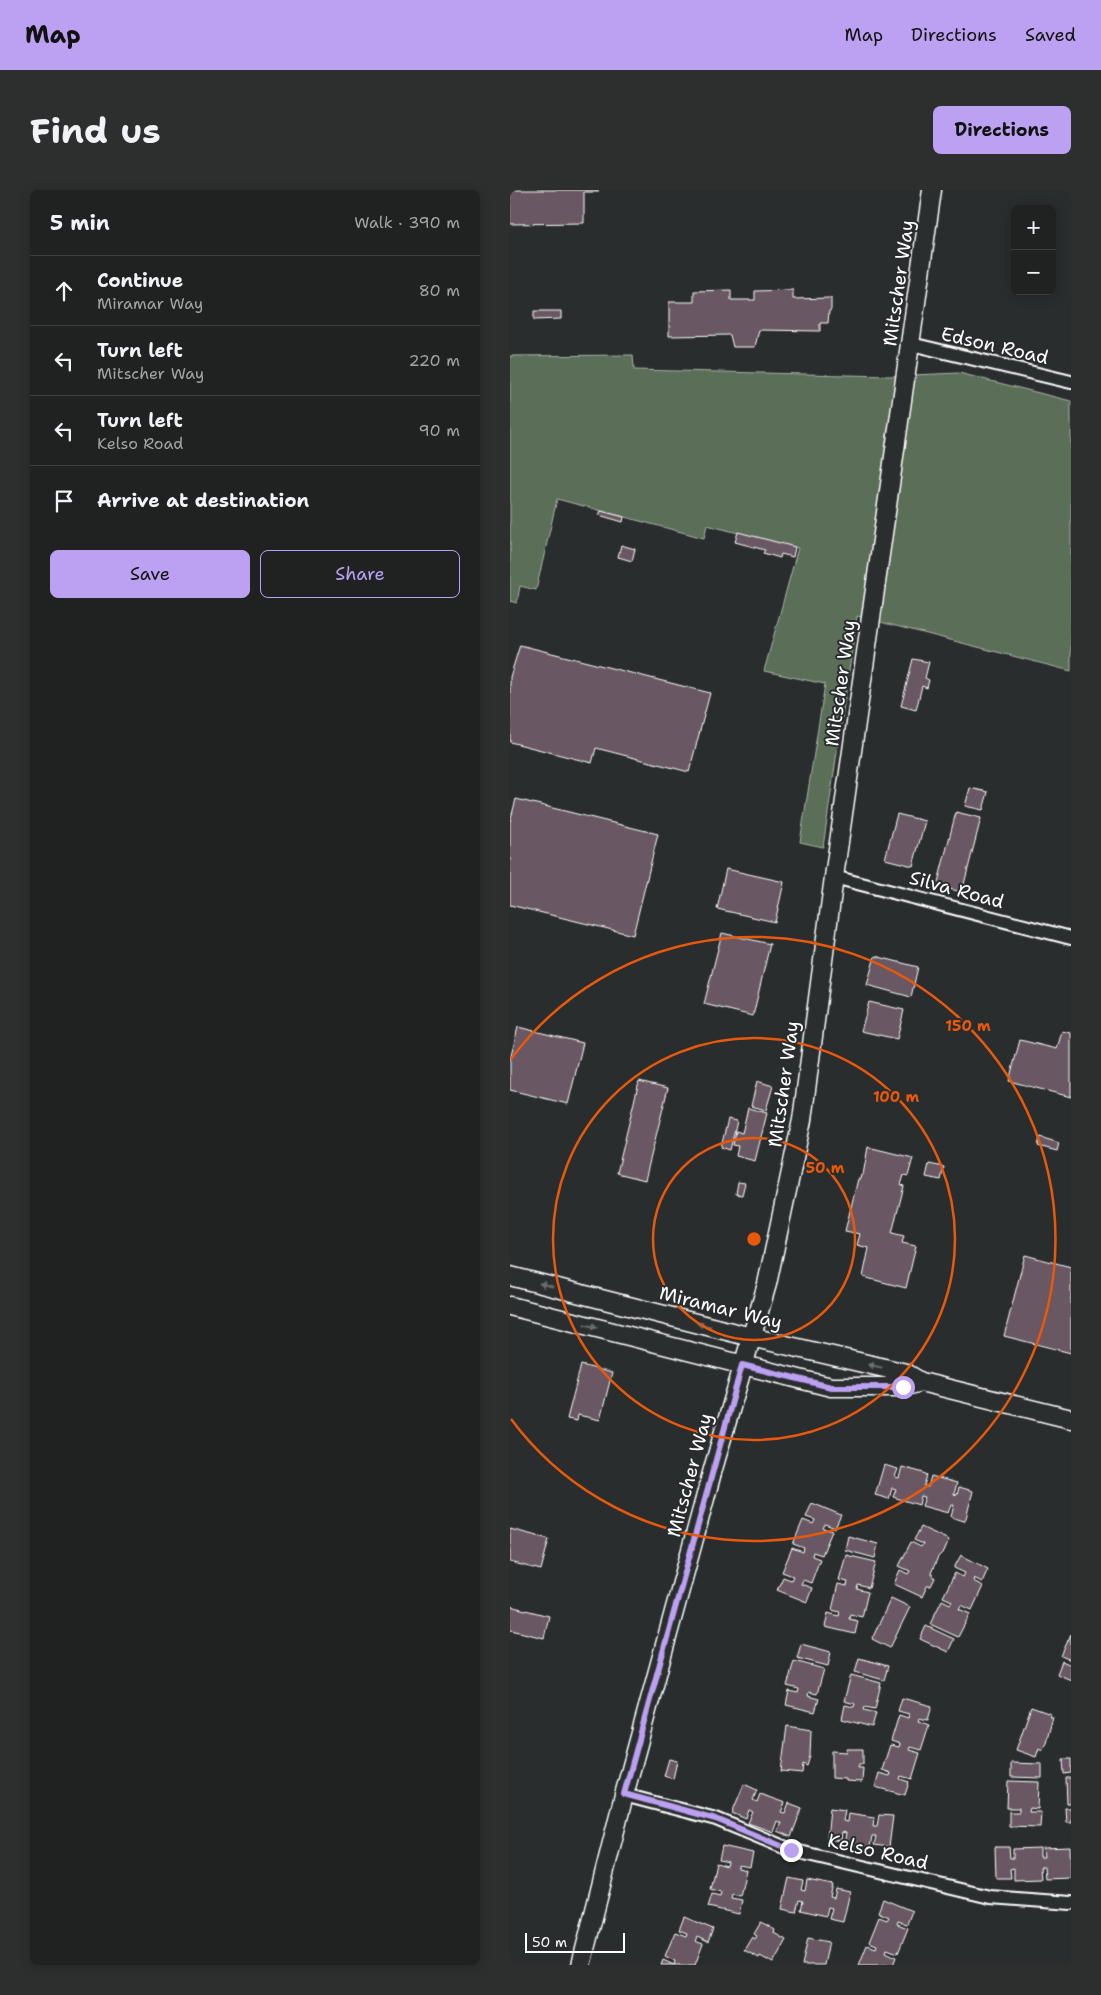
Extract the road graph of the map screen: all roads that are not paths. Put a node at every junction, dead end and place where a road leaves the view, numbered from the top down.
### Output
1 (932, 190) edge
2 (911, 344) junction
3 (1071, 382) edge
4 (834, 877) junction
5 (1071, 938) edge
6 (510, 1276) edge
7 (510, 1306) edge
8 (751, 1337) junction
9 (742, 1365) junction
10 (921, 1382) junction
11 (1071, 1419) edge
12 (624, 1794) junction
13 (1071, 1903) edge
14 (581, 1965) edge

1 - 2 street, Mitscher Way
2 - 3 street, Edson Road
2 - 4 street, Mitscher Way
4 - 5 street, Silva Road
4 - 8 street, Mitscher Way
8 -> 6 street, Miramar Way
7 -> 9 street, Miramar Way
8 - 9 street, Mitscher Way
10 -> 8 street, Miramar Way
9 - 10 street, Miramar Way
9 - 12 street, Mitscher Way
10 - 11 street, Miramar Way
12 - 13 street, Kelso Road
12 - 14 street, Mitscher Way

